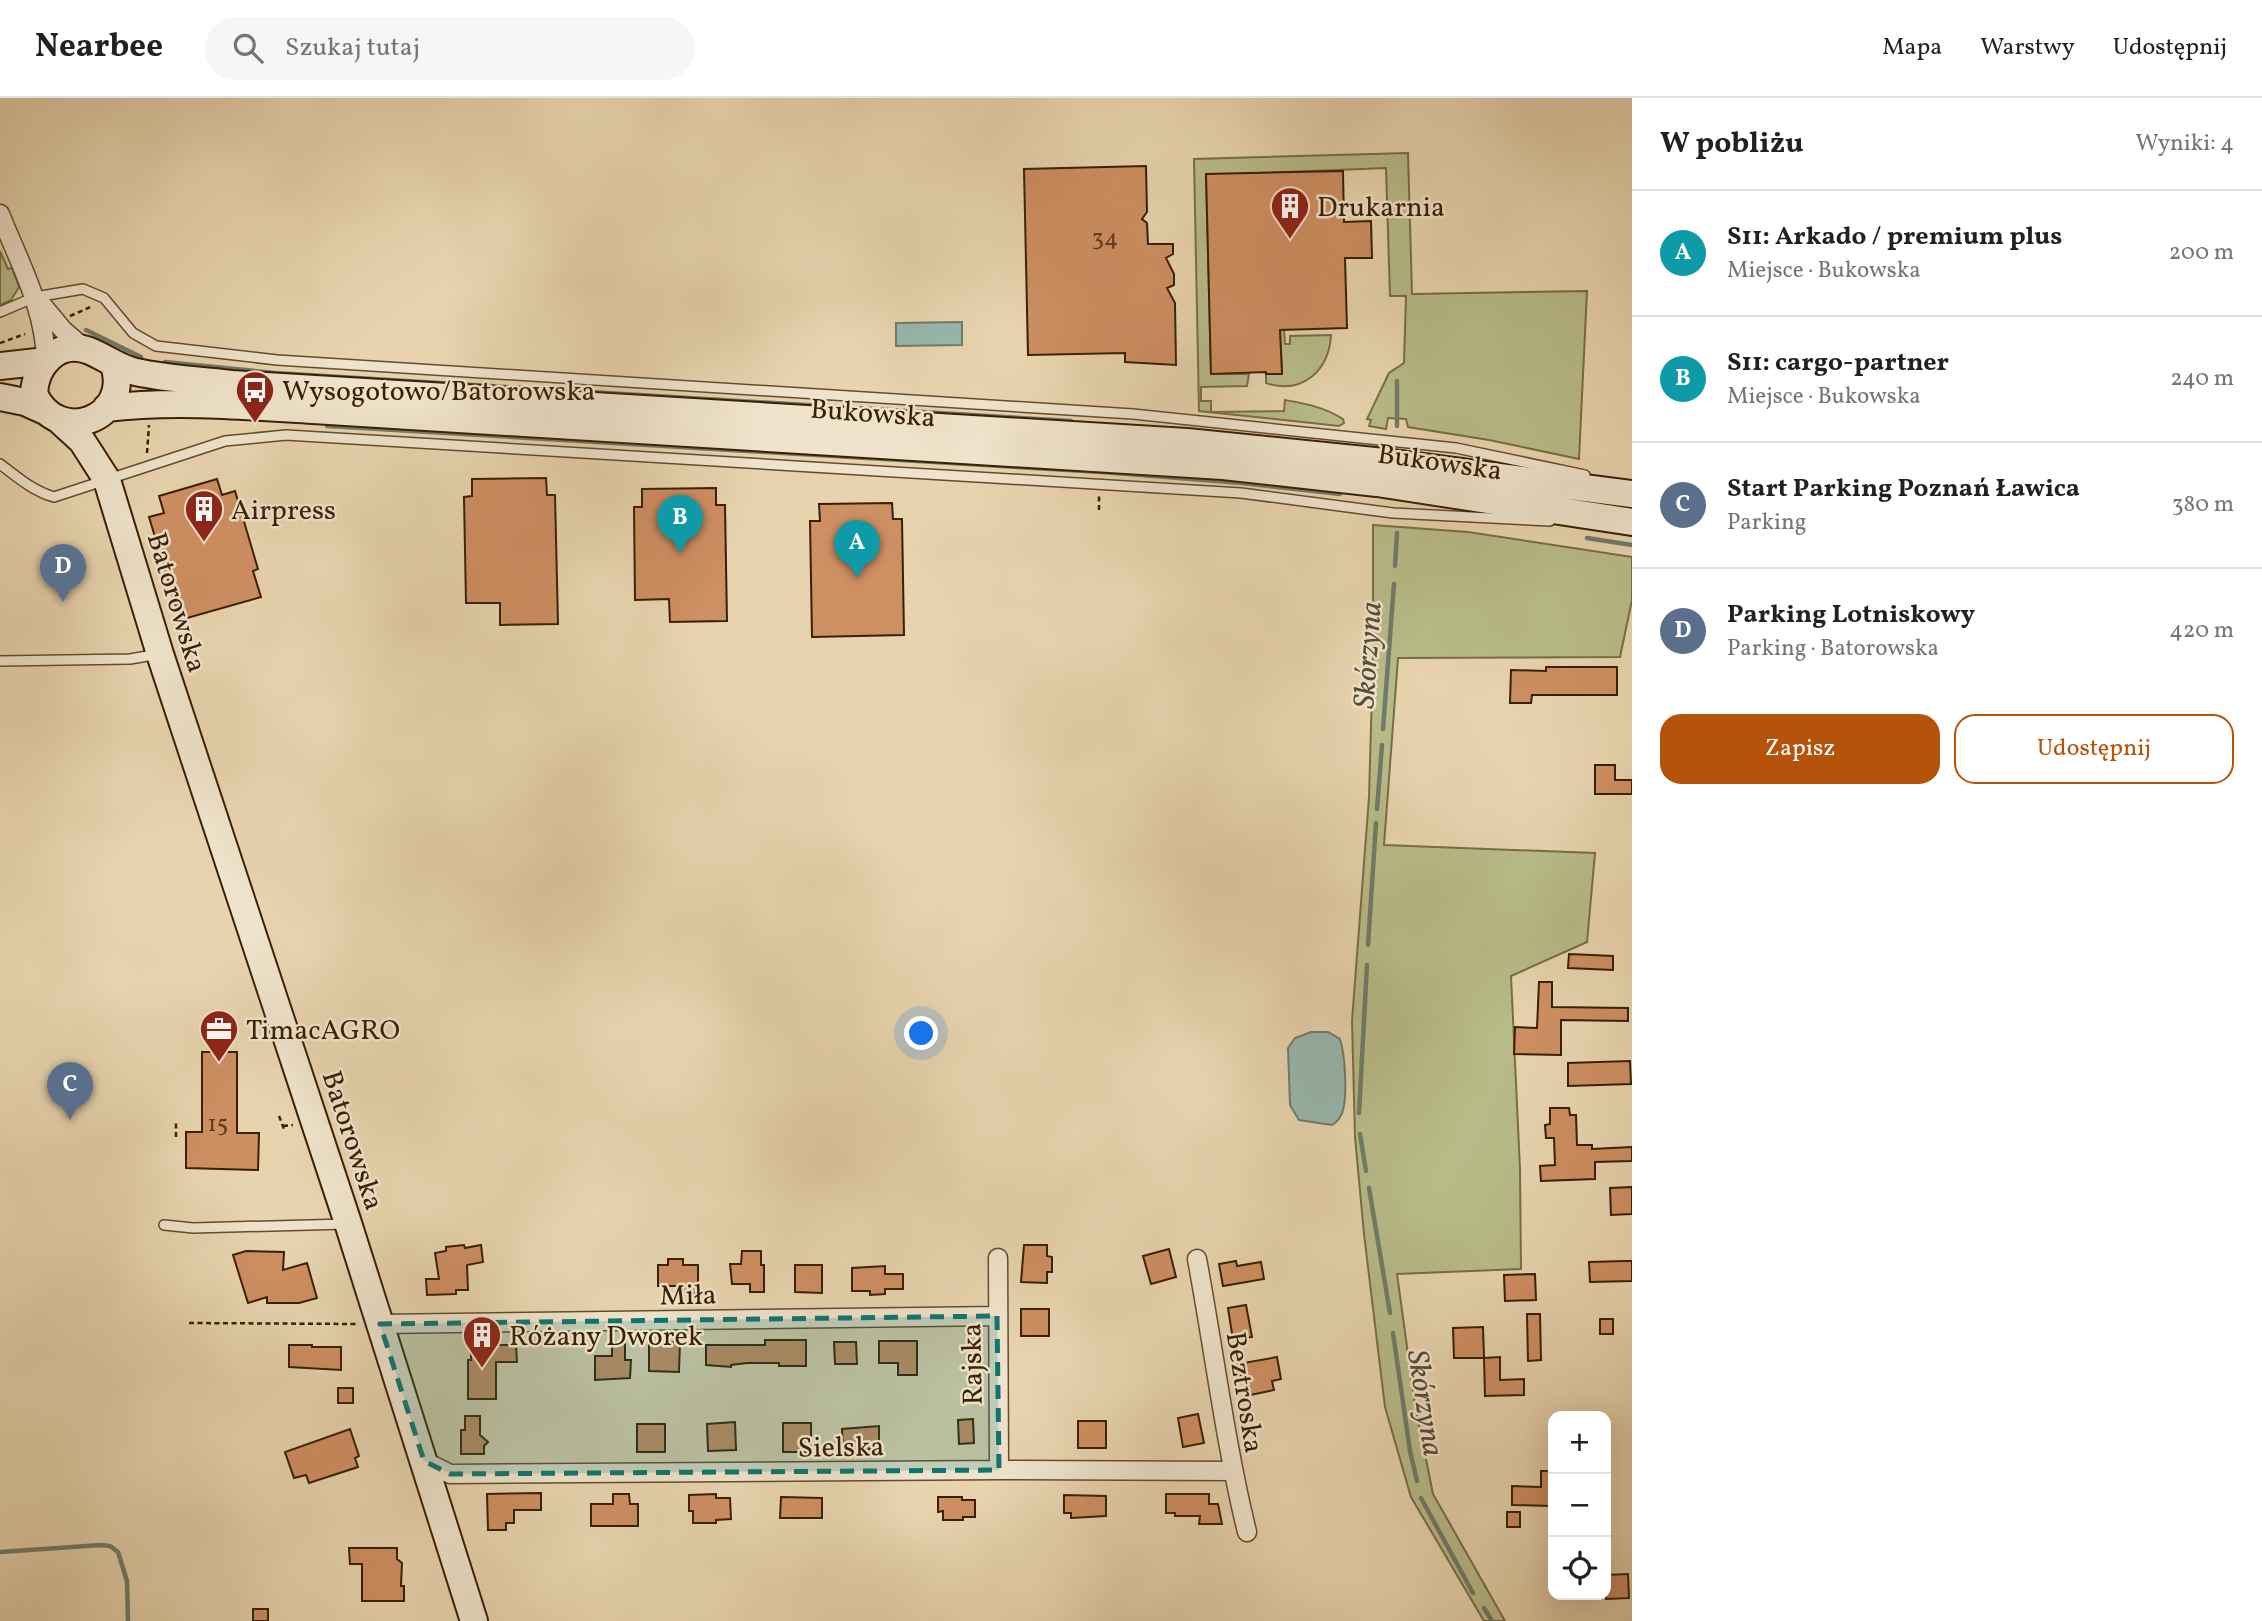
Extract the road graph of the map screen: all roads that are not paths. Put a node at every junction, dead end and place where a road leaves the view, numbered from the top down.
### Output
1 (0, 214) edge
2 (35, 297) junction
3 (0, 312) edge
4 (87, 350) junction
5 (46, 361) junction
6 (114, 365) junction
7 (0, 366) edge
8 (0, 397) edge
9 (185, 405) junction
10 (106, 408) junction
11 (313, 410) junction
12 (52, 415) junction
13 (225, 416) dead end
14 (285, 419) dead end
15 (0, 464) edge
16 (107, 480) junction
17 (1632, 494) edge
18 (1588, 514) junction
19 (1632, 522) edge
20 (160, 654) junction
21 (0, 661) edge
22 (348, 1223) junction
23 (164, 1225) dead end
24 (998, 1258) dead end
25 (1197, 1259) dead end
26 (997, 1316) junction
27 (380, 1324) junction
28 (999, 1469) junction
29 (1232, 1471) junction
30 (442, 1484) junction
31 (1247, 1532) dead end
32 (474, 1621) edge

1 - 2 street
2 - 3 lane
2 - 4 street
2 - 5 street
2 - 17 lane
4 - 5 main road
4 - 6 main road
5 - 7 main road
5 - 12 main road
6 - 10 main road
6 - 17 main road, Bukowska
8 - 12 main road
9 - 10 main road, Bukowska
9 - 11 main road, Bukowska
9 - 13 lane
10 - 12 main road
10 - 16 main road, Batorowska
11 - 14 lane
11 - 18 main road, Bukowska
12 - 16 main road, Batorowska
15 - 16 lane
16 - 18 lane
16 - 20 main road, Batorowska
18 - 19 main road, Bukowska
20 - 21 lane
20 - 22 main road, Batorowska
22 - 23 lane
22 - 27 main road, Batorowska
24 - 26 street, Rajska
25 - 29 street, Beztroska
26 - 27 street, Miła
26 - 28 street, Rajska
27 - 30 main road, Batorowska
28 - 29 street, Sielska
28 - 30 street, Sielska
29 - 31 street, Beztroska
30 - 32 main road, Batorowska

